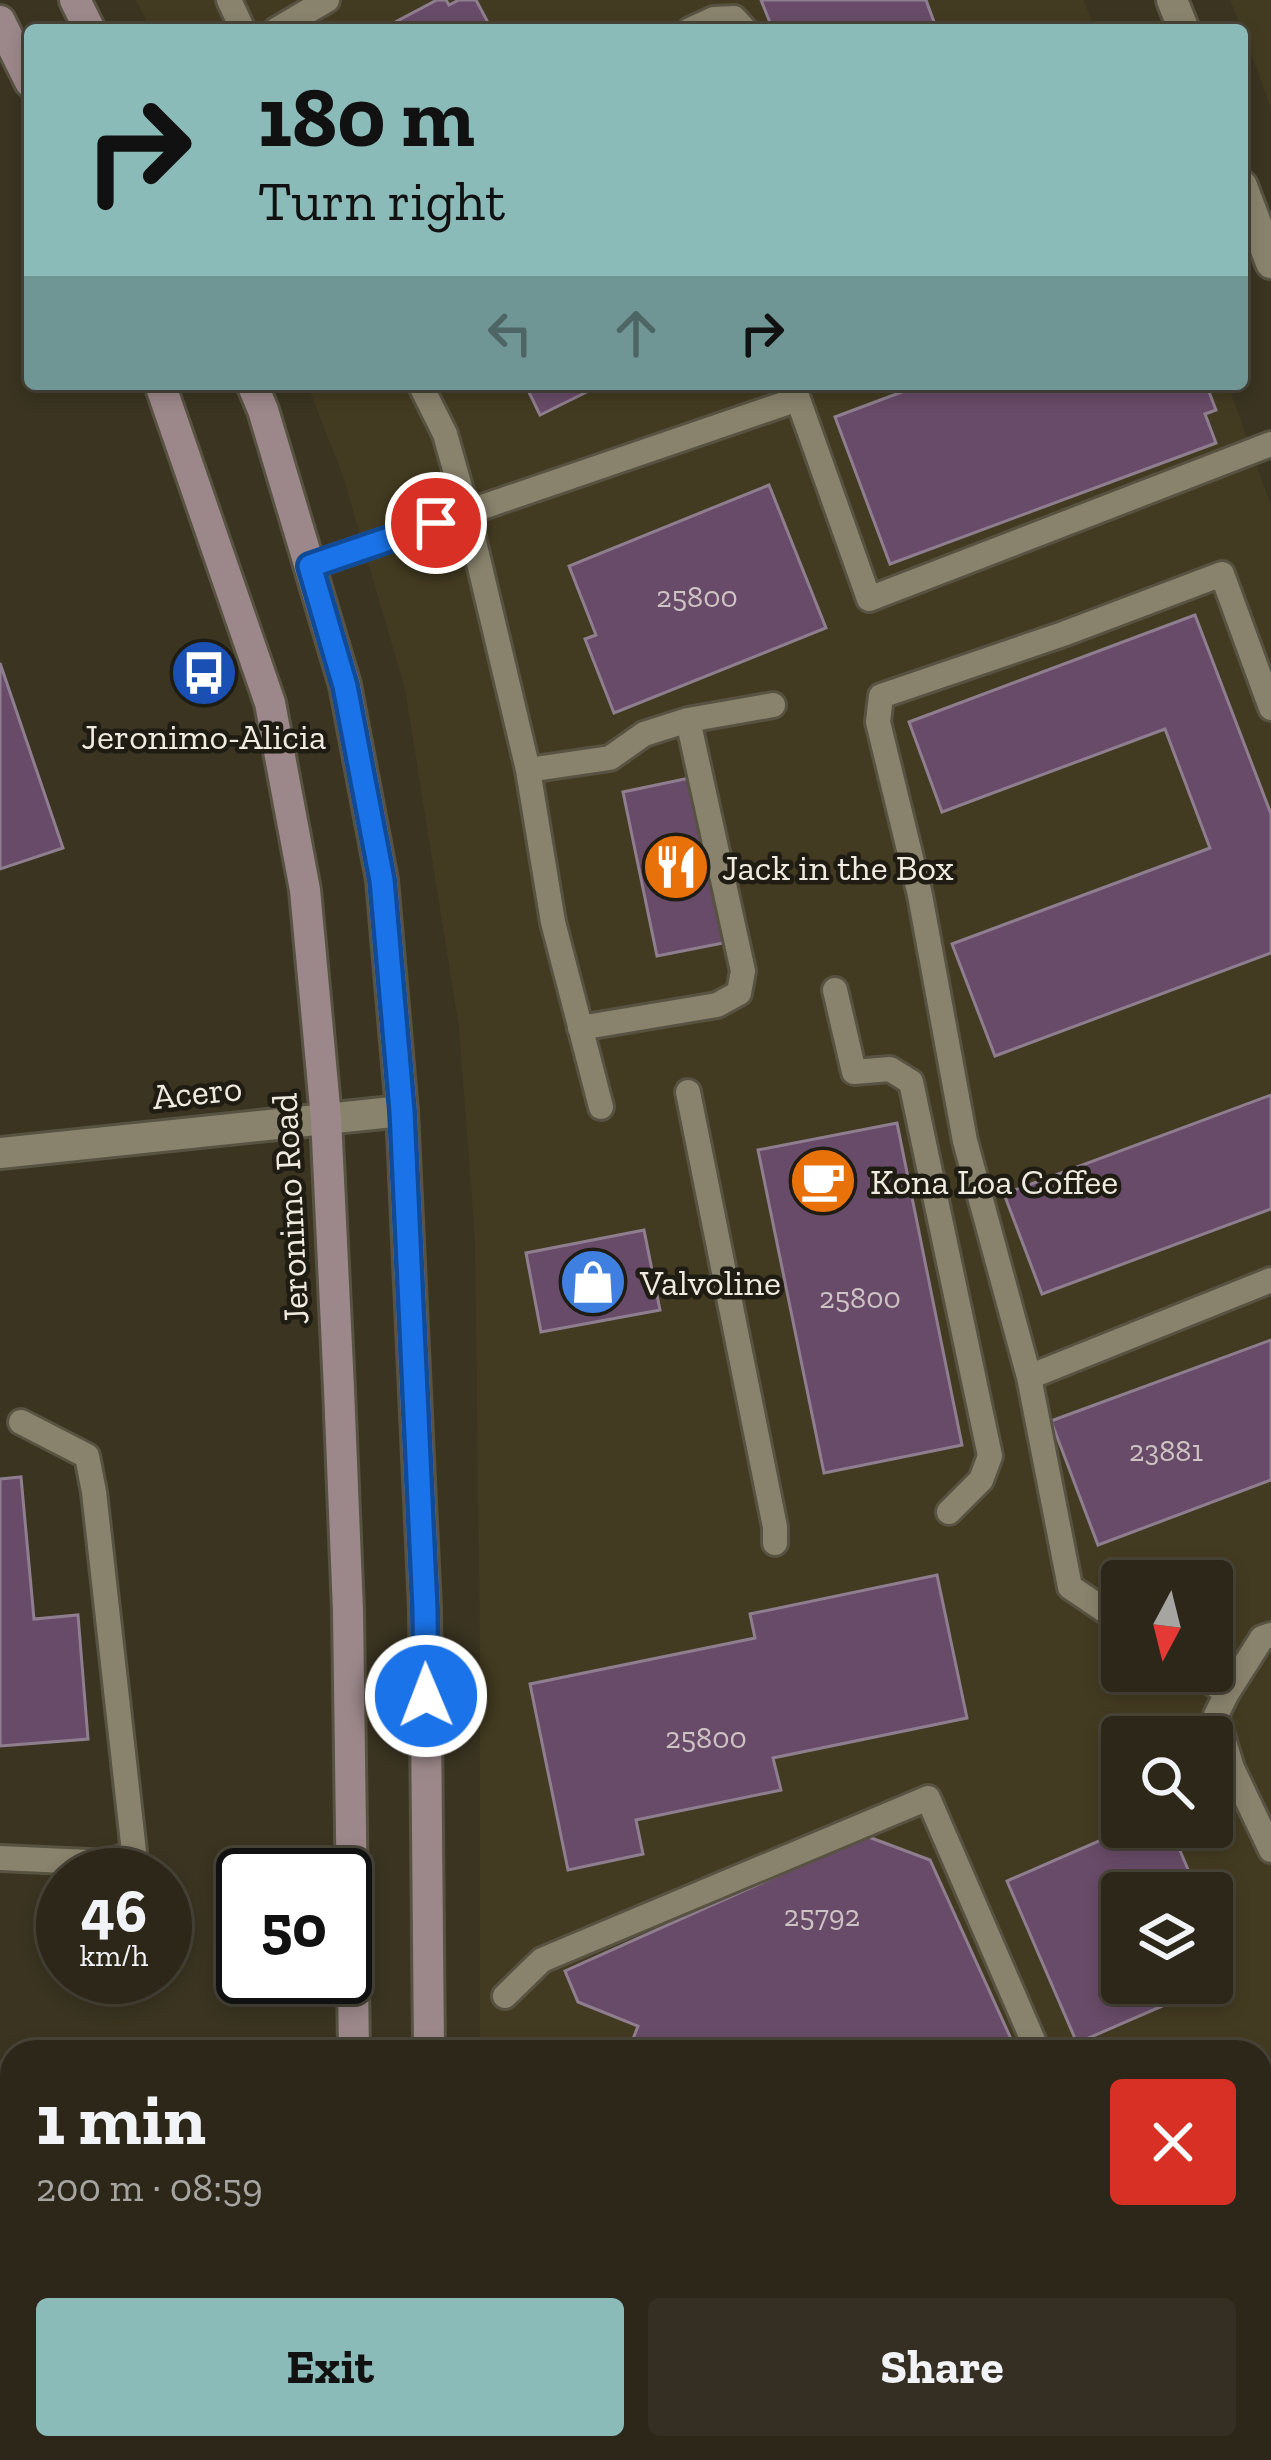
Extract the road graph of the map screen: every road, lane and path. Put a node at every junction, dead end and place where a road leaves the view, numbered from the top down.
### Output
1 (327, 0) edge
2 (0, 21) edge
3 (286, 24) edge
4 (703, 24) edge
5 (740, 24) edge
6 (24, 70) edge
7 (1248, 208) edge
8 (1270, 254) edge
9 (162, 390) edge
10 (255, 390) edge
11 (423, 390) edge
12 (793, 392) edge
13 (1271, 444) edge
14 (467, 512) junction
15 (310, 566) junction
16 (773, 705) dead end
17 (1271, 708) edge
18 (688, 720) junction
19 (528, 770) junction
20 (835, 990) dead end
21 (580, 1028) junction
22 (688, 1092) dead end
23 (601, 1106) dead end
24 (402, 1111) junction
25 (326, 1118) junction
26 (0, 1153) edge
27 (1271, 1280) edge
28 (1029, 1377) junction
29 (21, 1422) dead end
30 (949, 1512) dead end
31 (775, 1543) dead end
32 (1101, 1608) edge
33 (1271, 1635) edge
34 (1227, 1693) joint
35 (1271, 1850) edge
36 (0, 1858) edge
37 (505, 1996) dead end
38 (354, 2040) edge
39 (429, 2040) edge
40 (1033, 2040) edge

1 - 3 lane
2 - 6 main road
4 - 5 lane
7 - 8 street
9 - 25 main road, Jeronimo Road
10 - 15 main road
11 - 14 lane
12 - 13 lane
12 - 14 lane
14 - 15 lane
14 - 19 lane
15 - 24 main road
16 - 18 lane
17 - 28 lane
18 - 19 lane
18 - 21 lane
19 - 21 lane
20 - 30 lane
21 - 23 lane
22 - 31 lane
24 - 25 street, Acero
24 - 39 main road
25 - 26 street, Acero
25 - 38 main road, Jeronimo Road
27 - 28 lane
28 - 32 lane
29 - 36 lane
33 - 34 lane
34 - 35 lane
37 - 40 lane

